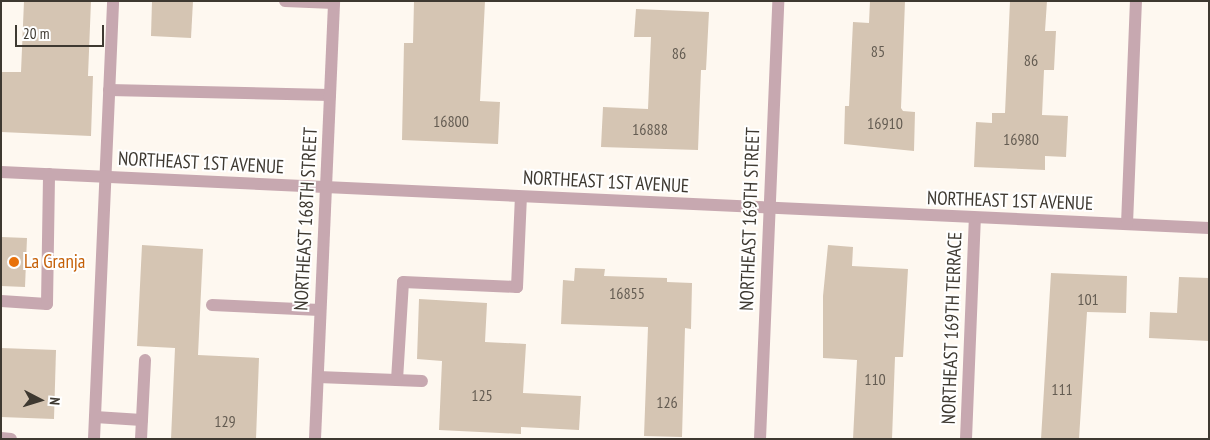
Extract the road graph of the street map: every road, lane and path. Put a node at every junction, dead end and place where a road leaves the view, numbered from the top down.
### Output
1 (113, 1) edge
2 (286, 1) edge
3 (778, 1) edge
4 (1136, 1) edge
5 (334, 2) edge
6 (109, 90) junction
7 (330, 96) junction
8 (1, 172) edge
9 (49, 174) junction
10 (106, 177) junction
11 (326, 188) junction
12 (521, 197) junction
13 (770, 209) junction
14 (976, 218) junction
15 (1127, 224) junction
16 (1209, 228) edge
17 (1, 301) edge
18 (212, 304) dead end
19 (320, 310) junction
20 (145, 360) dead end
21 (318, 377) junction
22 (397, 380) junction
23 (422, 381) dead end
24 (95, 417) junction
25 (142, 420) junction
26 (1, 438) edge
27 (11, 439) edge
28 (94, 439) edge
29 (141, 439) edge
30 (315, 439) edge
31 (760, 439) edge
32 (966, 439) edge

1 - 6 street
2 - 5 street
3 - 13 street, NORTHEAST 169TH STREET
4 - 15 street
5 - 7 street, NORTHEAST 168TH STREET
6 - 7 street
6 - 10 street
7 - 11 street, NORTHEAST 168TH STREET
8 - 9 street, NORTHEAST 1ST AVENUE
9 - 10 street, NORTHEAST 1ST AVENUE
9 - 17 street
10 - 11 street, NORTHEAST 1ST AVENUE
10 - 24 street
11 - 12 street, NORTHEAST 1ST AVENUE
11 - 19 street, NORTHEAST 168TH STREET
12 - 13 street, NORTHEAST 1ST AVENUE
12 - 22 street
13 - 14 street, NORTHEAST 1ST AVENUE
13 - 31 street, NORTHEAST 169TH STREET
14 - 15 street, NORTHEAST 1ST AVENUE
14 - 32 street, NORTHEAST 169TH TERRACE
15 - 16 street, NORTHEAST 1ST AVENUE
18 - 19 street
19 - 21 street, NORTHEAST 168TH STREET
20 - 25 street
21 - 22 street
21 - 30 street, NORTHEAST 168TH STREET
22 - 23 street
24 - 25 street
24 - 28 street
25 - 29 street
26 - 27 street

